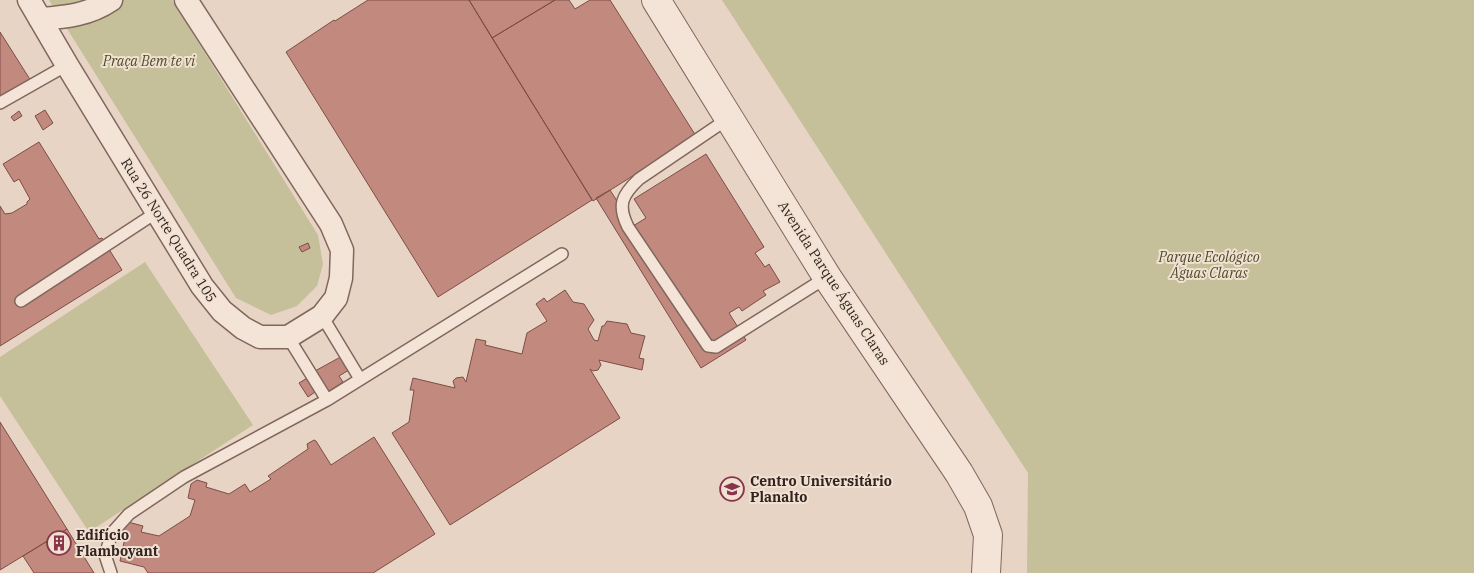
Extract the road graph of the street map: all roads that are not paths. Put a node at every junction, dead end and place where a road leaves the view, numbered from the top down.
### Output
1 (111, 0) edge
2 (186, 0) edge
3 (656, 0) edge
4 (35, 9) edge
5 (67, 65) junction
6 (0, 103) edge
7 (729, 118) junction
8 (157, 212) junction
9 (562, 254) dead end
10 (827, 277) junction
11 (21, 301) dead end
12 (322, 316) junction
13 (288, 338) junction
14 (360, 379) junction
15 (327, 400) junction
16 (111, 573) edge
17 (986, 573) edge

1 - 4 street, Rua 26 Norte Quadra 105
2 - 12 street
3 - 7 street, Avenida Parque Águas Claras
4 - 5 street, Rua 26 Norte Quadra 105
5 - 6 lane
5 - 8 street, Rua 26 Norte Quadra 105
7 - 10 street, Avenida Parque Águas Claras
7 - 10 lane
8 - 11 lane
8 - 13 street, Rua 26 Norte Quadra 105
9 - 14 lane
10 - 17 street, Avenida Parque Águas Claras
12 - 13 street
12 - 14 lane
13 - 15 lane
14 - 15 lane
15 - 16 lane

